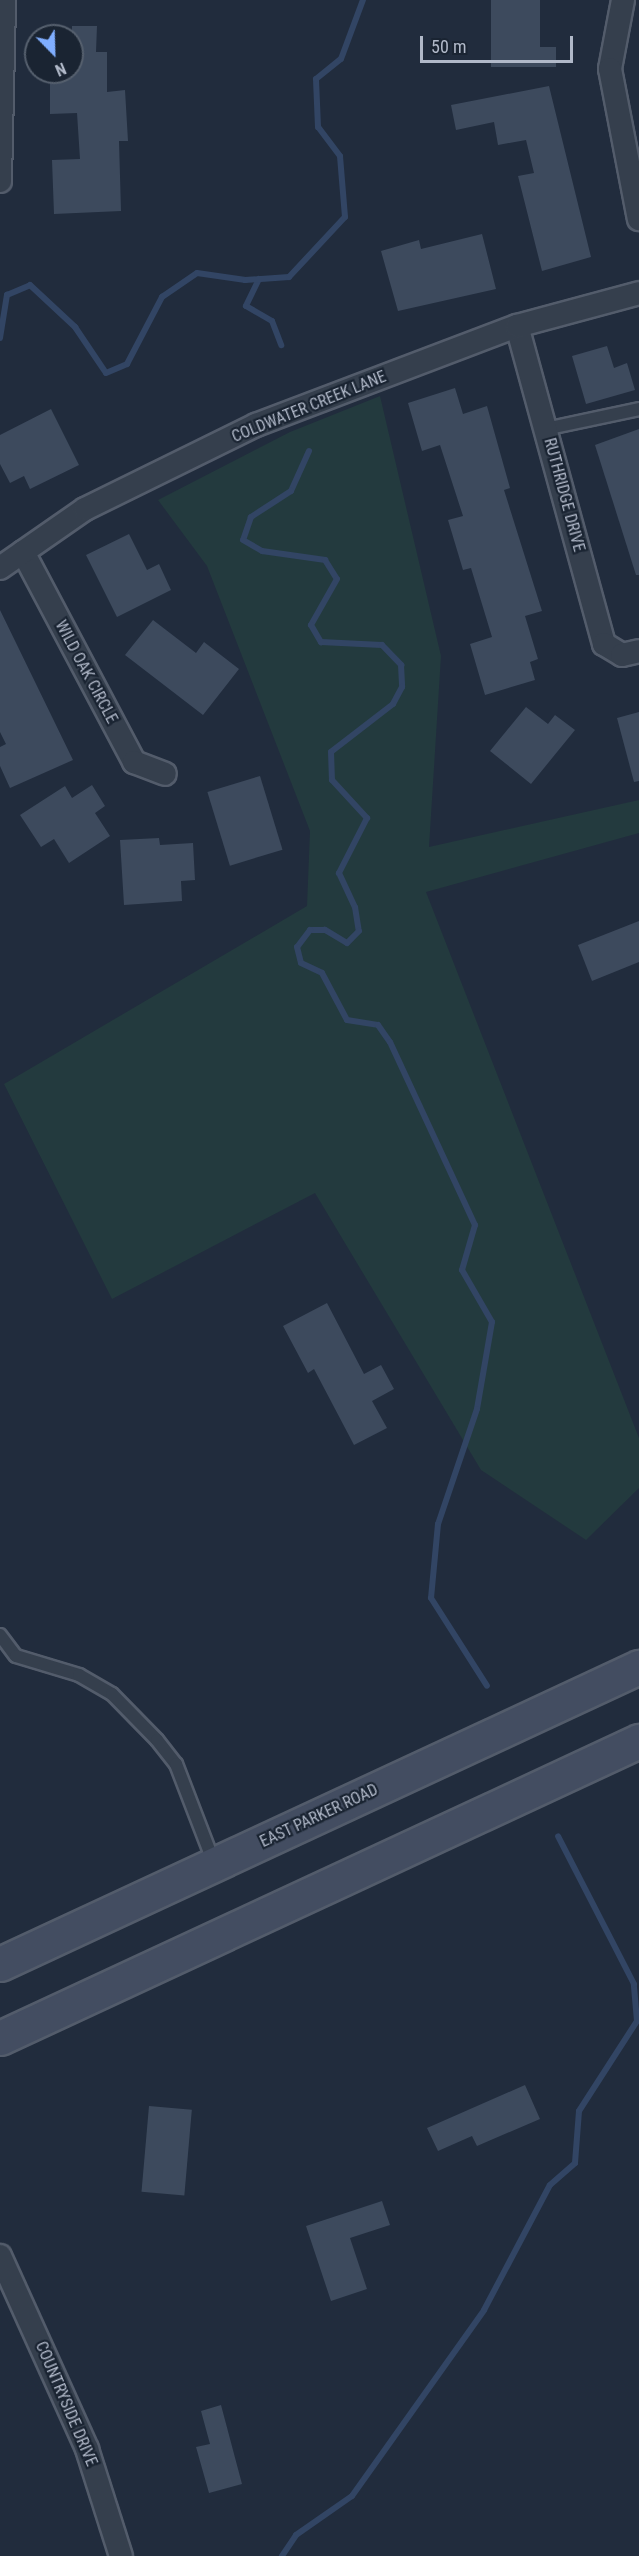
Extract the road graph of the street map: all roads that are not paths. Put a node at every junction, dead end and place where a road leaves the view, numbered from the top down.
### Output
1 (4, 0) edge
2 (623, 0) edge
3 (1, 181) edge
4 (639, 219) edge
5 (639, 293) edge
6 (518, 326) junction
7 (639, 409) edge
8 (546, 429) junction
9 (23, 552) junction
10 (0, 568) edge
11 (631, 653) edge
12 (165, 774) dead end
13 (0, 1635) edge
14 (639, 1667) edge
15 (639, 1741) edge
16 (214, 1864) junction
17 (0, 1964) edge
18 (0, 2038) edge
19 (0, 2256) edge
20 (121, 2556) edge

1 - 3 street
2 - 4 street
5 - 6 street, COLDWATER CREEK LANE
6 - 8 street, RUTHRIDGE DRIVE
6 - 9 street, COLDWATER CREEK LANE
7 - 8 lane
8 - 11 street, RUTHRIDGE DRIVE
9 - 10 street, COLDWATER CREEK LANE
9 - 12 street, WILD OAK CIRCLE
13 - 16 lane
14 - 16 main road, EAST PARKER ROAD
15 - 18 main road
16 - 17 main road, EAST PARKER ROAD
19 - 20 street, COUNTRYSIDE DRIVE

